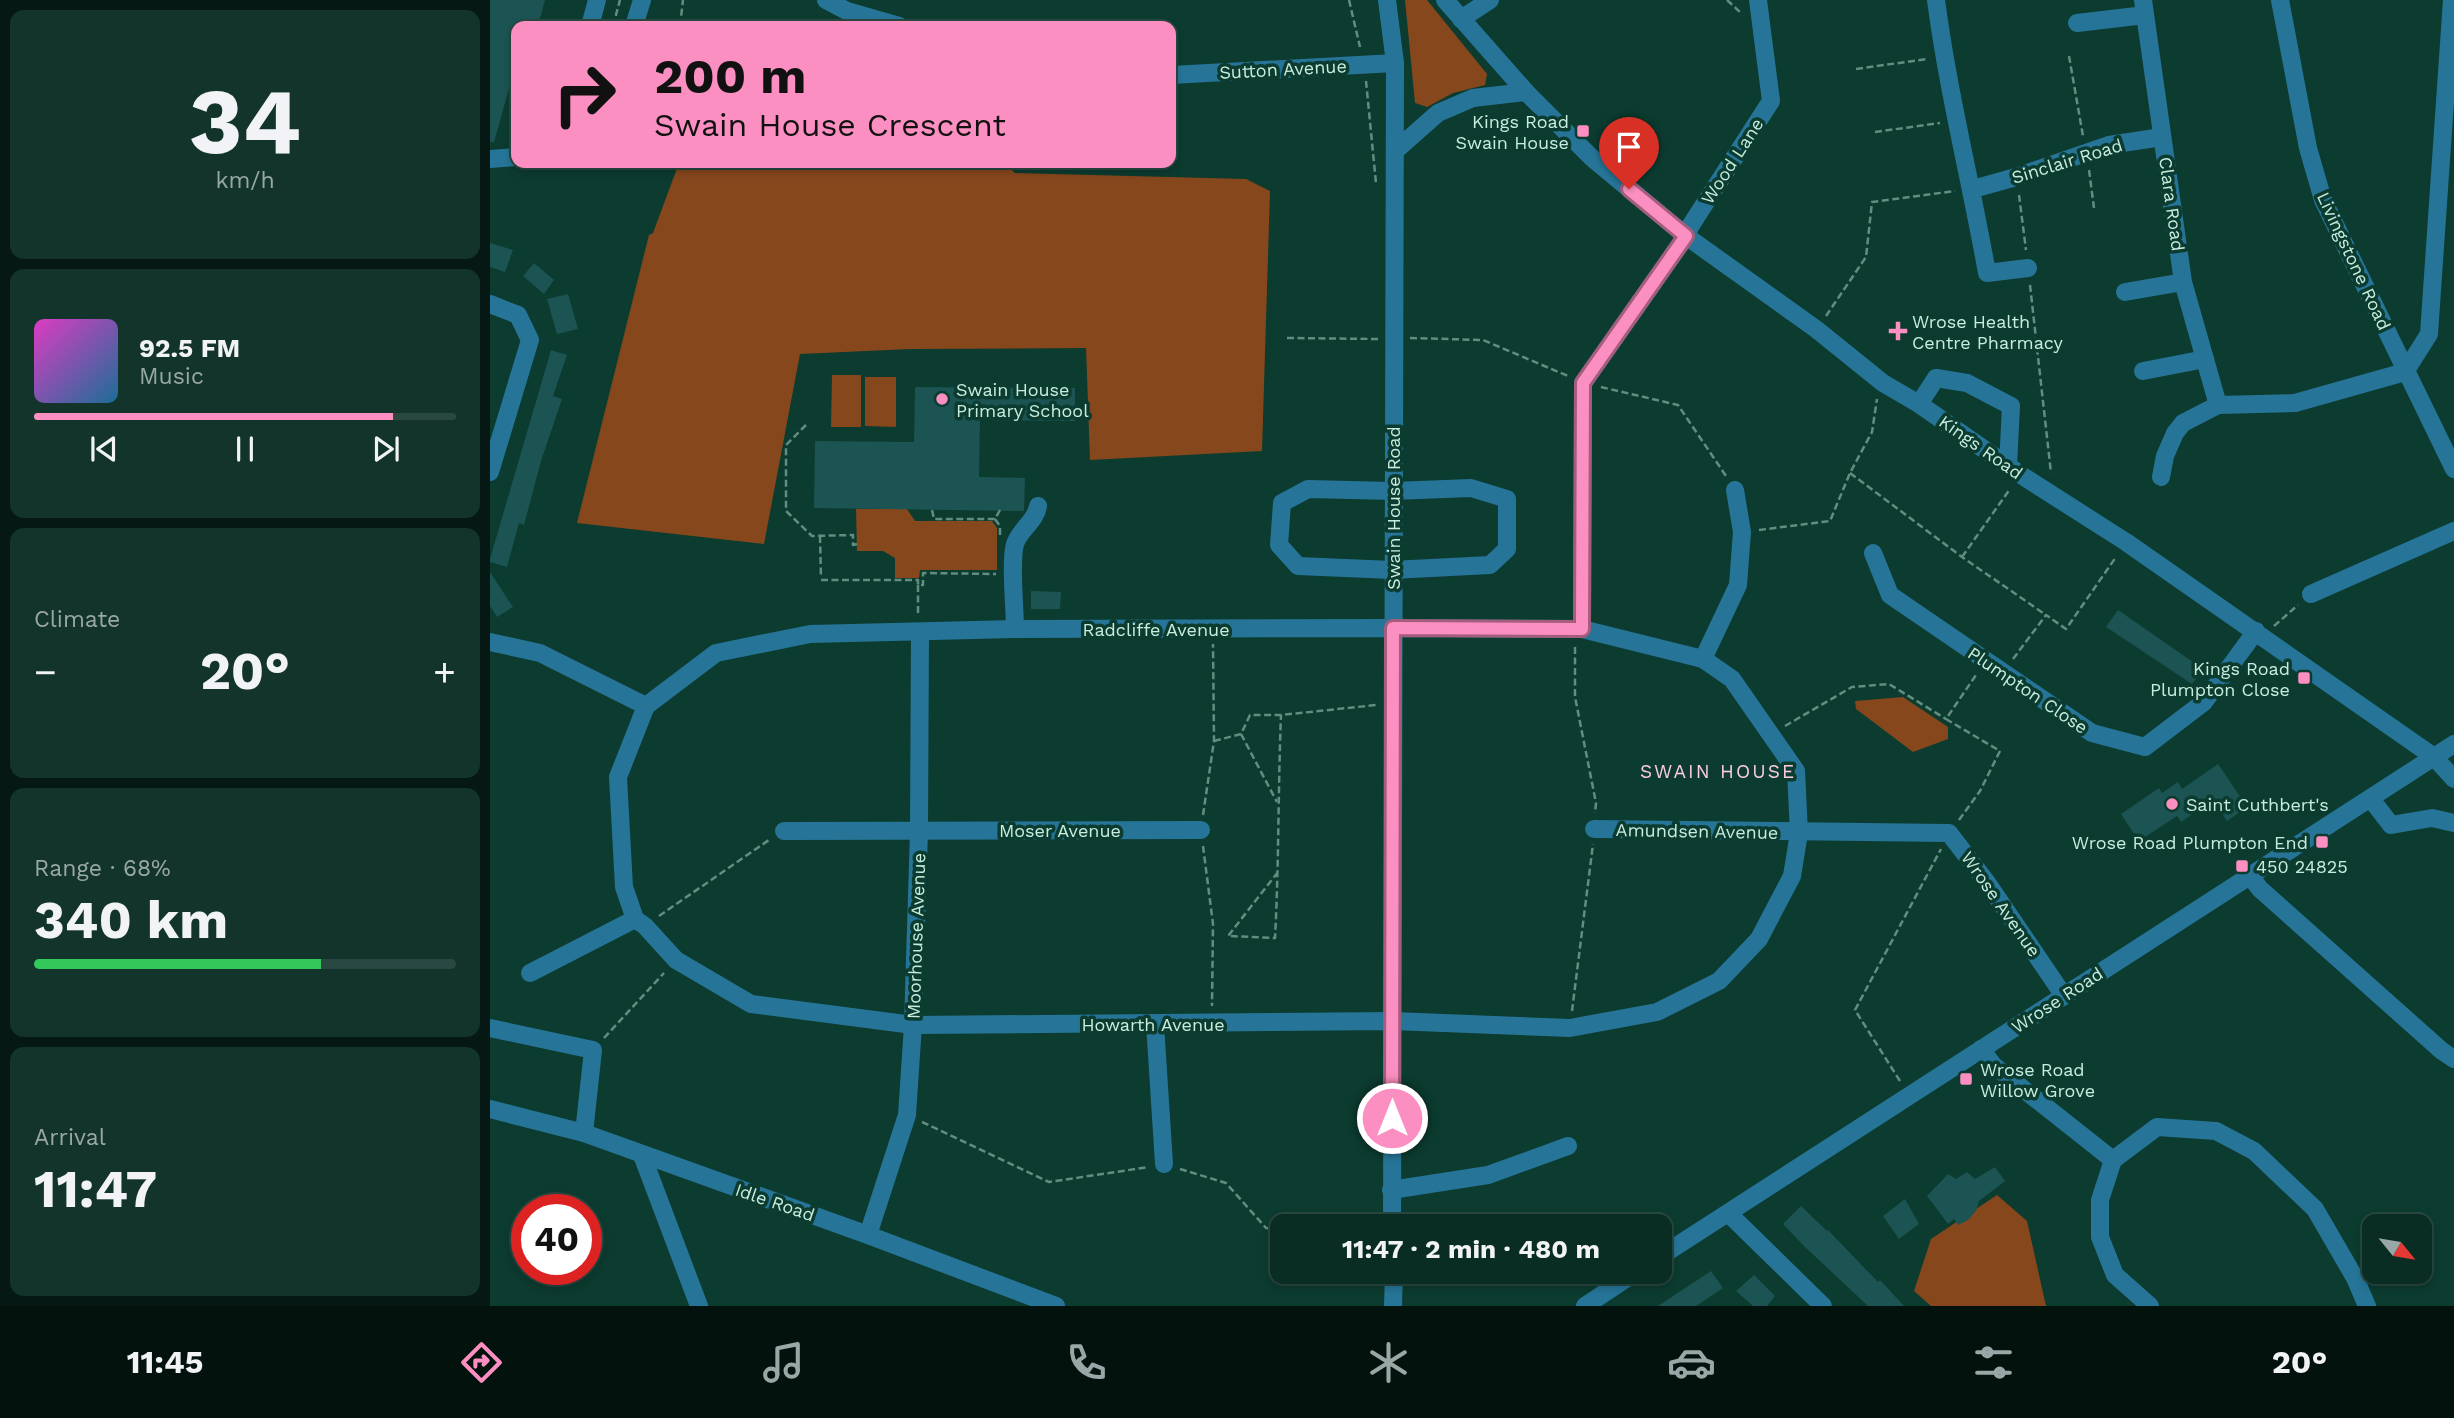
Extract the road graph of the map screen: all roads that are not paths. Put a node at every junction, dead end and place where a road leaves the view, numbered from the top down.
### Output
1 (597, 0) edge
2 (642, 0) edge
3 (827, 0) edge
4 (1387, 0) edge
5 (1445, 0) edge
6 (1490, 0) edge
7 (1758, 0) edge
8 (1937, 0) edge
9 (2280, 0) edge
10 (2452, 0) edge
11 (2144, 7) edge
12 (1461, 19) junction
13 (591, 21) edge
14 (636, 21) edge
15 (882, 21) edge
16 (2077, 23) dead end
17 (1395, 63) junction
18 (1176, 75) edge
19 (1526, 92) junction
20 (2162, 137) junction
21 (1395, 151) junction
22 (511, 157) edge
23 (490, 159) edge
24 (1973, 189) junction
25 (1686, 236) junction
26 (2028, 268) road end
27 (2183, 282) junction
28 (2125, 292) dead end
29 (490, 304) edge
30 (2205, 359) junction
31 (2143, 371) dead end
32 (2405, 372) junction
33 (1919, 404) junction
34 (2218, 405) junction
35 (2454, 469) edge
36 (2014, 471) junction
37 (490, 472) edge
38 (2161, 477) dead end
39 (1735, 490) dead end
40 (1393, 491) junction
41 (1038, 506) dead end
42 (2454, 531) edge
43 (1874, 553) dead end
44 (1392, 570) junction
45 (2311, 594) road end
46 (919, 626) junction
47 (1393, 628) junction
48 (1015, 629) junction
49 (1582, 629) junction
50 (2256, 631) junction
51 (490, 642) edge
52 (1703, 659) junction
53 (646, 706) junction
54 (2454, 744) edge
55 (2434, 757) junction
56 (2454, 779) edge
57 (2371, 799) junction
58 (2454, 823) edge
59 (1594, 829) dead end
60 (1201, 830) dead end
61 (784, 831) road end
62 (919, 831) junction
63 (1799, 833) junction
64 (2250, 876) junction
65 (640, 922) junction
66 (530, 973) dead end
67 (2064, 996) junction
68 (1393, 1021) junction
69 (1155, 1024) junction
70 (913, 1025) junction
71 (490, 1028) edge
72 (1981, 1049) junction
73 (2454, 1059) edge
74 (490, 1109) edge
75 (584, 1133) junction
76 (1568, 1146) dead end
77 (642, 1155) junction
78 (2113, 1160) junction
79 (1164, 1164) road end
80 (1391, 1190) junction
81 (1728, 1213) junction
82 (1392, 1214) edge
83 (868, 1235) junction
84 (1672, 1249) edge
85 (1618, 1284) edge
86 (699, 1306) edge
87 (1056, 1306) edge
88 (1585, 1306) edge
89 (1823, 1306) edge
90 (2150, 1306) edge
91 (2367, 1306) edge

1 - 13 street
2 - 14 street
3 - 15 street
4 - 17 street, Swain House Road
5 - 12 street, Kings Road
6 - 12 street
7 - 25 street, Wood Lane
8 - 24 street
9 - 32 street, Livingstone Road
10 - 32 street
11 - 16 street
11 - 20 street, Clara Road
12 - 19 street, Kings Road
17 - 18 street, Sutton Avenue
17 - 21 street, Swain House Road
19 - 21 street
19 - 25 street, Kings Road
20 - 24 street, Sinclair Road
20 - 27 street, Clara Road
21 - 40 street, Swain House Road
22 - 23 street
24 - 26 street
25 - 33 street, Kings Road
25 - 49 street, Wood Lane
27 - 28 street
27 - 30 street, Clara Road
29 - 37 street
30 - 31 street
30 - 34 street, Clara Road
32 - 34 street
32 - 35 street, Livingstone Road
33 - 36 street, Kings Road
33 - 36 street
34 - 38 street
36 - 50 street, Kings Road
39 - 52 street
40 - 44 street, Swain House Road
40 - 44 street
40 - 44 street
41 - 48 street
42 - 45 street
43 - 50 street, Plumpton Close
44 - 47 street, Swain House Road
46 - 48 street, Radcliffe Avenue
46 - 53 street, Radcliffe Avenue
46 - 62 street, Moorhouse Avenue
47 - 48 street, Radcliffe Avenue
47 - 49 street, Radcliffe Avenue
47 - 68 street, Swain House Road
49 - 52 street, Radcliffe Avenue
50 - 55 street, Kings Road
51 - 53 street
52 - 63 street, Howarth Avenue
53 - 65 street
54 - 55 street, Wrose Road
55 - 56 street, Kings Road
55 - 57 street, Wrose Road
57 - 58 street
57 - 64 street, Wrose Road
59 - 63 street, Amundsen Avenue
60 - 62 street, Moser Avenue
61 - 62 street, Moser Avenue
62 - 70 street, Moorhouse Avenue
63 - 67 street, Wrose Avenue
63 - 68 street, Howarth Avenue
64 - 67 street, Wrose Road
64 - 73 street
65 - 66 street
65 - 70 street, Howarth Avenue
67 - 72 street, Wrose Road
68 - 69 street, Howarth Avenue
68 - 80 street, Swain House Road
69 - 70 street, Howarth Avenue
69 - 79 street
70 - 83 street, Moorhouse Avenue
71 - 75 street
72 - 78 street
72 - 81 street, Wrose Road
74 - 75 street, Idle Road
75 - 77 street, Idle Road
76 - 80 street
77 - 83 street, Idle Road
77 - 86 street
78 - 90 street
78 - 91 street
80 - 82 street, Swain House Road
81 - 84 street, Wrose Road
81 - 89 street
83 - 87 street, Idle Road
85 - 88 street

